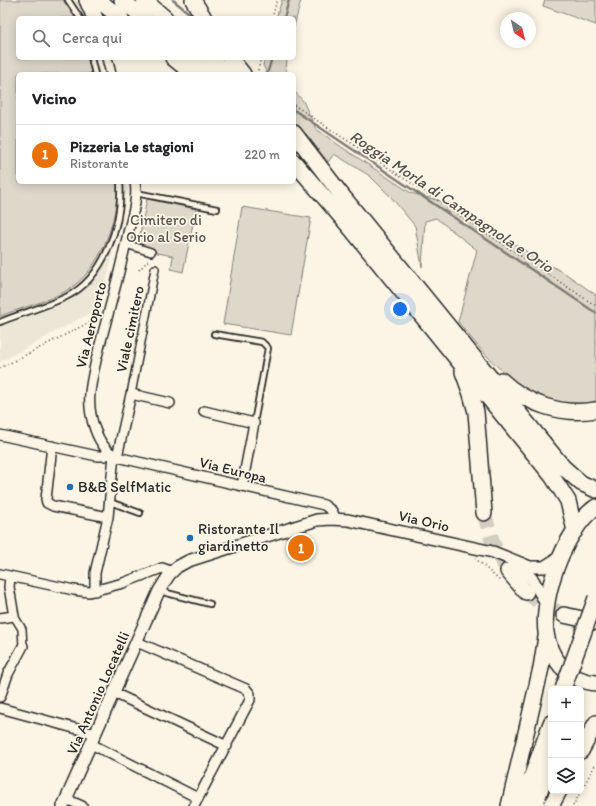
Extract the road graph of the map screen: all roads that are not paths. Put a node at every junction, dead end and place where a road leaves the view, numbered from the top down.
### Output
1 (68, 0) edge
2 (87, 0) edge
3 (98, 0) edge
4 (122, 0) edge
5 (144, 0) edge
6 (193, 0) edge
7 (79, 16) edge
8 (94, 16) edge
9 (118, 16) edge
10 (142, 16) edge
11 (163, 16) edge
12 (203, 16) edge
13 (92, 60) edge
14 (108, 60) edge
15 (175, 60) edge
16 (192, 60) edge
17 (212, 60) edge
18 (232, 60) edge
19 (94, 72) edge
20 (110, 72) edge
21 (190, 72) edge
22 (206, 72) edge
23 (225, 72) edge
24 (241, 72) edge
25 (296, 136) edge
26 (296, 145) edge
27 (296, 165) edge
28 (120, 184) edge
29 (135, 184) edge
30 (340, 192) junction
31 (136, 193) junction
32 (217, 209) dead end
33 (126, 244) junction
34 (151, 252) dead end
35 (155, 269) dead end
36 (430, 303) junction
37 (0, 322) edge
38 (214, 334) dead end
39 (450, 350) junction
40 (131, 394) junction
41 (170, 403) dead end
42 (596, 410) edge
43 (204, 411) dead end
44 (254, 423) junction
45 (0, 435) edge
46 (52, 446) junction
47 (114, 455) junction
48 (242, 486) junction
49 (596, 490) edge
50 (110, 502) junction
51 (596, 507) edge
52 (140, 513) dead end
53 (484, 513) tunnel mouth
54 (108, 516) junction
55 (336, 519) junction
56 (575, 531) junction
57 (504, 556) junction
58 (560, 557) junction
59 (173, 572) junction
60 (0, 574) edge
61 (145, 575) junction
62 (10, 577) junction
63 (505, 577) tunnel mouth
64 (161, 587) junction
65 (95, 591) junction
66 (526, 592) tunnel mouth
67 (596, 598) edge
68 (210, 604) dead end
69 (547, 605) junction
70 (564, 615) tunnel mouth
71 (14, 616) junction
72 (0, 618) edge
73 (596, 622) edge
74 (596, 626) edge
75 (546, 634) junction
76 (137, 642) junction
77 (23, 646) joint
78 (596, 683) edge
79 (564, 686) edge
80 (575, 686) edge
81 (114, 694) junction
82 (0, 697) edge
83 (0, 708) edge
84 (596, 723) edge
85 (548, 731) edge
86 (94, 739) junction
87 (584, 745) edge
88 (226, 746) junction
89 (551, 758) edge
90 (558, 794) edge
91 (196, 802) edge
92 (65, 803) edge
93 (82, 806) edge
94 (509, 806) edge
95 (521, 806) edge
96 (535, 806) edge
97 (551, 806) edge

1 - 7 lane
2 - 8 highway
3 - 9 highway
4 - 10 highway
5 - 11 highway
6 - 12 highway
13 - 19 lane
14 - 20 street
15 - 21 highway
16 - 22 highway
17 - 23 highway
18 - 24 highway
25 - 30 highway
26 - 30 highway
27 - 39 highway
28 - 37 lane
29 - 31 street, Via Aeroporto
30 - 36 highway
31 - 32 lane
31 - 33 street, Via Aeroporto
33 - 34 street
33 - 47 street, Via Aeroporto
35 - 40 street, Viale cimitero
36 - 42 highway
36 - 49 highway
38 - 44 lane
39 - 53 highway
39 - 56 highway
40 - 41 street
40 - 47 street
43 - 44 street
44 - 48 street
45 - 46 street, Via Europa
46 - 47 street, Via Europa
46 - 54 street
47 - 48 street, Via Europa
47 - 50 street
48 - 55 street, Via Europa
50 - 52 lane
50 - 54 street
51 - 56 highway
54 - 65 street
55 - 57 street, Via Orio
55 - 59 street, Via Orio
56 - 58 highway
57 - 58 street, Via Orio
57 - 69 street, Via Orio
58 - 69 highway
59 - 61 street
59 - 64 street, Via Antonio Locatelli
60 - 62 street
61 - 64 street
61 - 65 street
62 - 65 street
62 - 71 street
63 - 66 highway
64 - 68 lane
64 - 76 street, Via Antonio Locatelli
67 - 79 highway, bridge
69 - 75 highway
70 - 73 highway
71 - 72 street
71 - 77 street
74 - 80 highway
75 - 78 highway
75 - 94 highway
76 - 81 street, Via Antonio Locatelli
76 - 88 street
77 - 82 street
81 - 86 street, Via Antonio Locatelli
81 - 88 street
83 - 86 street
84 - 87 highway
85 - 95 highway
86 - 91 street
86 - 92 street, Via Antonio Locatelli
88 - 91 street
89 - 96 highway
90 - 97 highway
92 - 93 street

